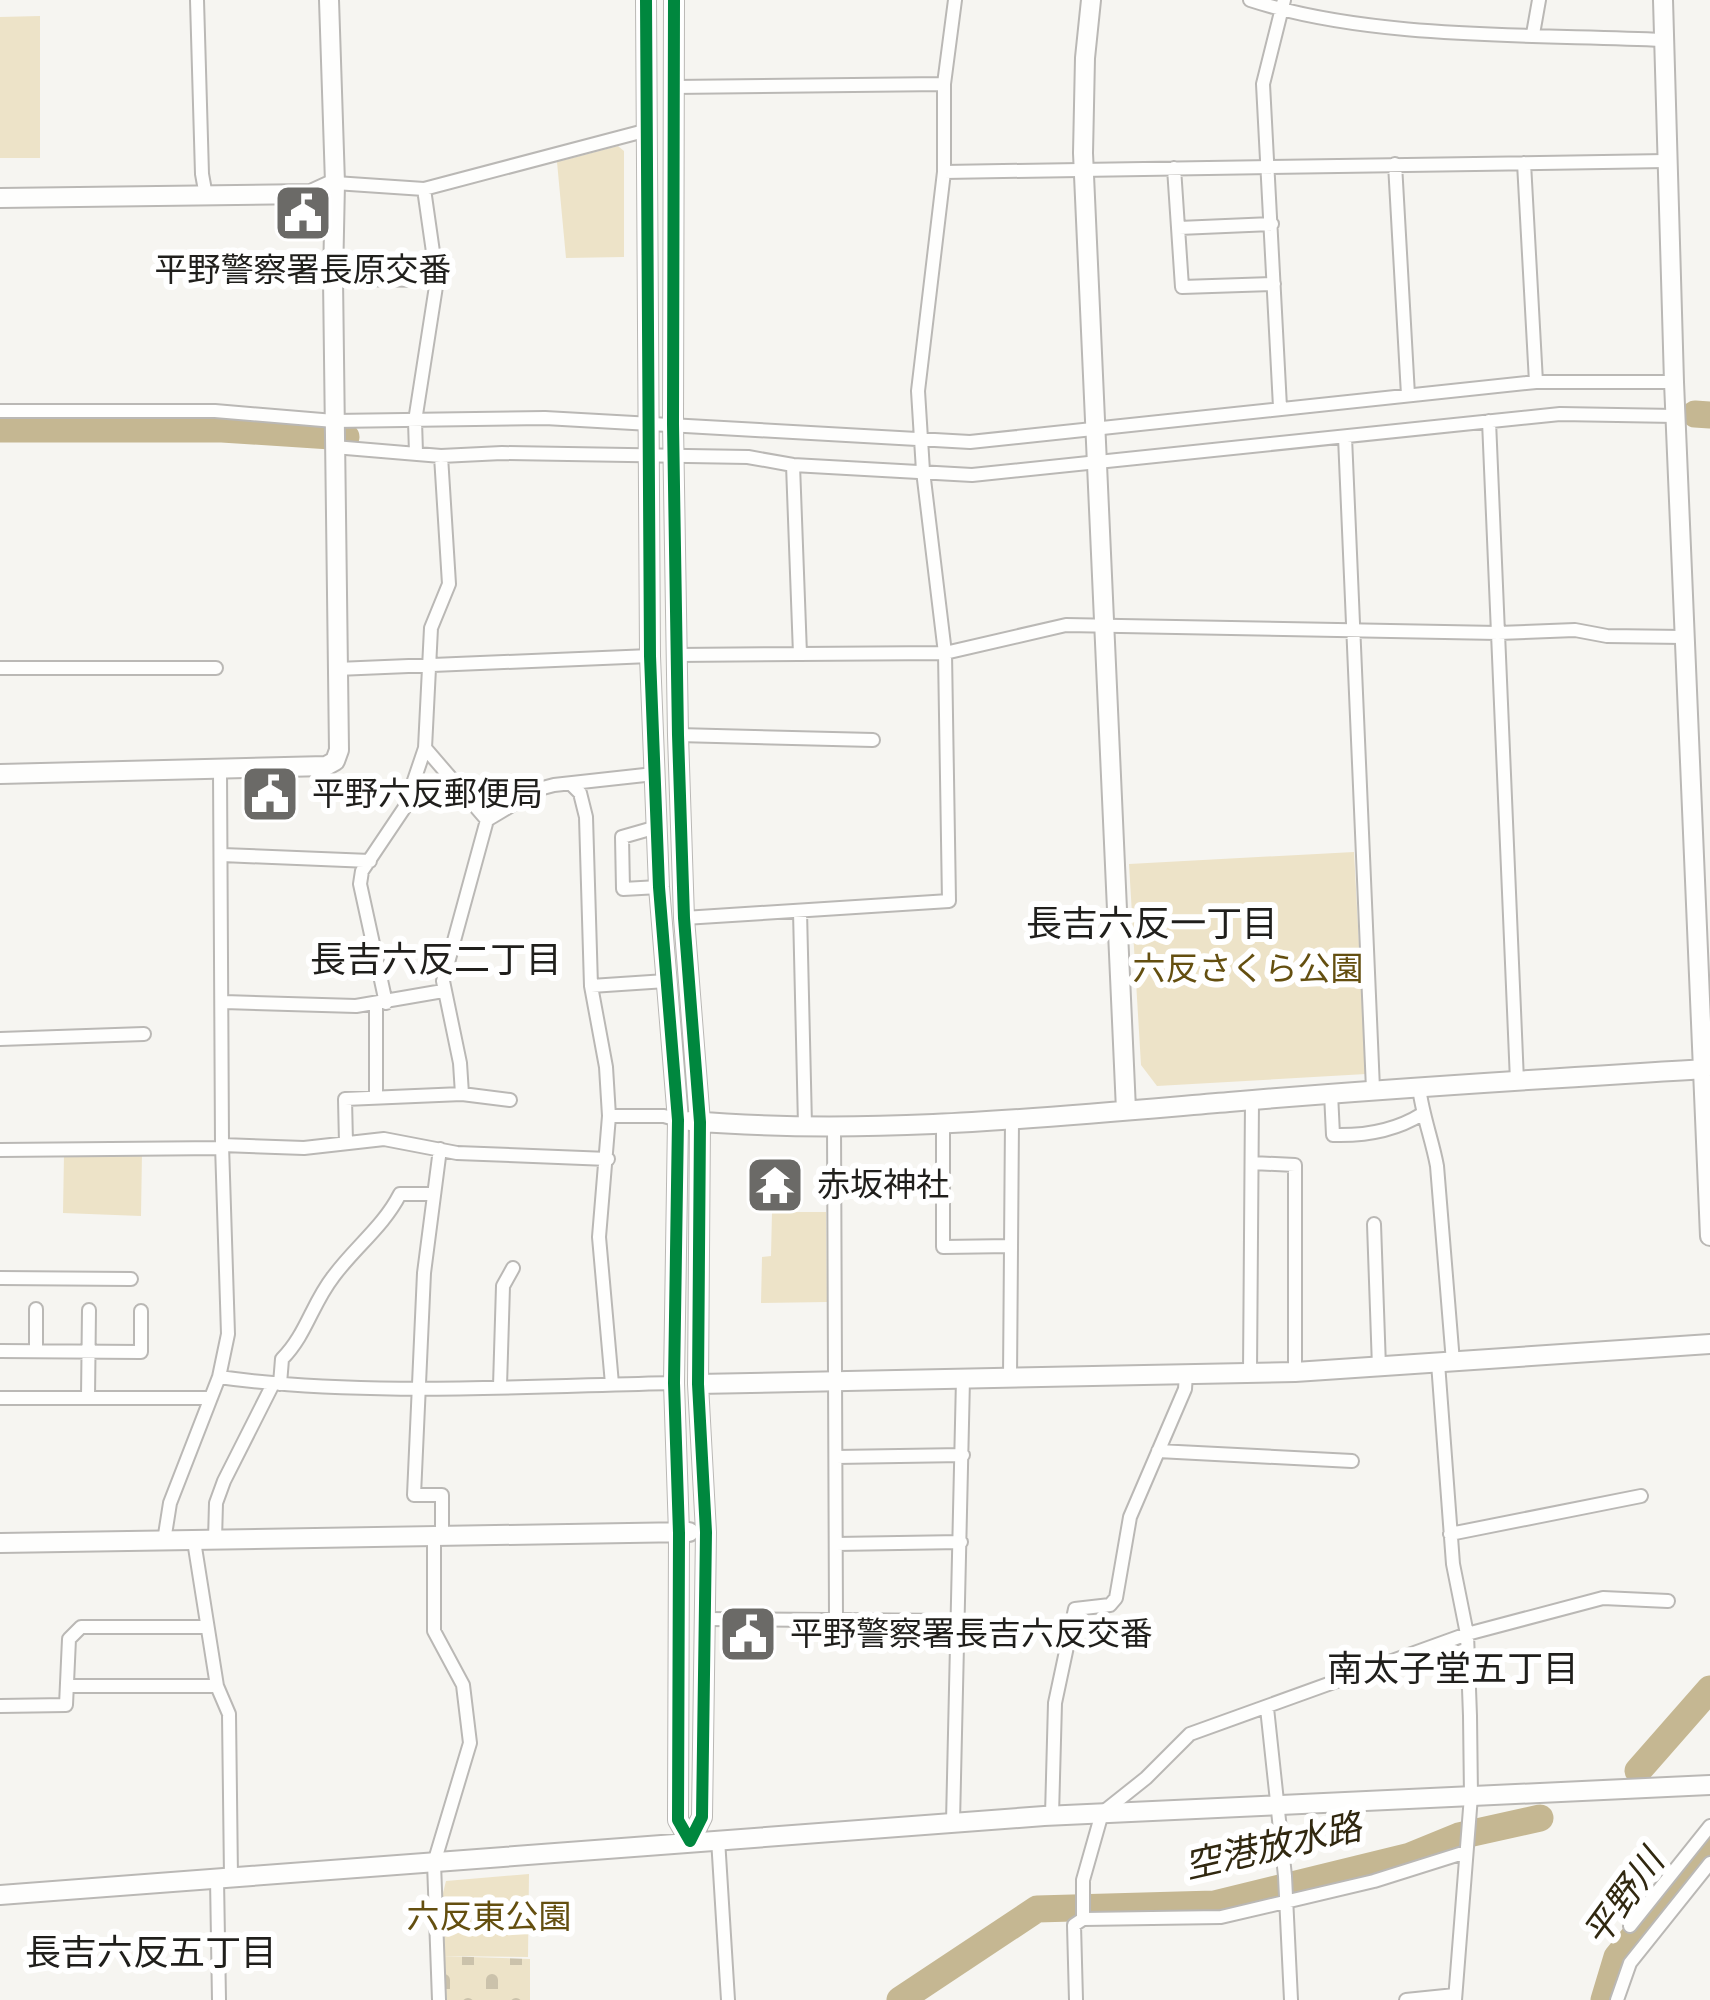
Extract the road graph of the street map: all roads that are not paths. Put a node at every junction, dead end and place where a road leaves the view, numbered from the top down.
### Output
1 (197, 0) edge
2 (329, 0) edge
3 (646, 0) edge
4 (674, 0) edge
5 (955, 0) edge
6 (1091, 0) edge
7 (1250, 0) edge
8 (1539, 0) edge
9 (1663, 0) edge
10 (1282, 5) edge
11 (1533, 34) junction
12 (1663, 40) junction
13 (944, 84) junction
14 (673, 88) junction
15 (648, 130) junction
16 (1666, 160) junction
17 (1525, 163) junction
18 (1395, 164) junction
19 (1269, 166) junction
20 (1174, 167) junction
21 (1083, 169) junction
22 (944, 172) junction
23 (335, 183) junction
24 (424, 189) junction
25 (206, 196) junction
26 (0, 198) edge
27 (1271, 224) junction
28 (1178, 228) junction
29 (333, 279) junction
30 (437, 280) junction
31 (1274, 284) junction
32 (1536, 382) junction
33 (1674, 382) junction
34 (1408, 395) junction
35 (1280, 407) junction
36 (0, 411) edge
37 (1675, 416) junction
38 (334, 421) junction
39 (415, 422) junction
40 (646, 422) junction
41 (1489, 422) junction
42 (673, 424) junction
43 (1098, 428) junction
44 (1345, 437) junction
45 (920, 439) junction
46 (334, 446) junction
47 (416, 454) junction
48 (441, 456) junction
49 (646, 457) junction
50 (673, 457) junction
51 (1100, 461) junction
52 (793, 465) junction
53 (923, 471) junction
54 (1105, 626) junction
55 (1353, 631) junction
56 (1498, 633) junction
57 (1684, 637) junction
58 (945, 653) junction
59 (800, 654) junction
60 (676, 655) junction
61 (650, 656) junction
62 (431, 664) junction
63 (0, 668) edge
64 (216, 668) dead end
65 (338, 669) junction
66 (678, 735) junction
67 (873, 740) dead end
68 (425, 748) junction
69 (220, 770) junction
70 (654, 773) junction
71 (0, 774) edge
72 (572, 784) junction
73 (488, 820) junction
74 (657, 827) junction
75 (222, 855) junction
76 (370, 861) junction
77 (659, 887) junction
78 (800, 910) junction
79 (684, 918) junction
80 (666, 981) junction
81 (590, 986) junction
82 (443, 991) junction
83 (224, 1002) junction
84 (381, 1004) junction
85 (144, 1034) dead end
86 (0, 1039) edge
87 (1703, 1069) junction
88 (1517, 1081) junction
89 (1419, 1087) junction
90 (1373, 1089) junction
91 (1331, 1093) junction
92 (462, 1094) junction
93 (376, 1096) junction
94 (510, 1100) dead end
95 (1252, 1100) junction
96 (1126, 1110) junction
97 (1422, 1114) junction
98 (609, 1116) junction
99 (678, 1120) junction
100 (1012, 1120) junction
101 (700, 1122) junction
102 (943, 1123) junction
103 (834, 1124) junction
104 (805, 1125) junction
105 (346, 1143) junction
106 (222, 1147) junction
107 (440, 1149) junction
108 (0, 1150) edge
109 (608, 1159) junction
110 (1252, 1163) junction
111 (434, 1194) junction
112 (1374, 1224) dead end
113 (1710, 1236) edge
114 (1011, 1246) junction
115 (512, 1268) dead end
116 (0, 1278) edge
117 (131, 1279) dead end
118 (36, 1309) dead end
119 (89, 1310) dead end
120 (141, 1311) dead end
121 (1710, 1344) edge
122 (0, 1351) edge
123 (36, 1352) junction
124 (89, 1352) junction
125 (1445, 1363) junction
126 (1379, 1367) junction
127 (1295, 1372) junction
128 (1250, 1373) junction
129 (1186, 1374) junction
130 (219, 1377) junction
131 (1010, 1378) junction
132 (963, 1379) junction
133 (836, 1381) junction
134 (674, 1383) junction
135 (277, 1384) junction
136 (612, 1384) junction
137 (698, 1384) junction
138 (500, 1385) junction
139 (421, 1386) junction
140 (88, 1397) junction
141 (0, 1398) edge
142 (211, 1398) junction
143 (1158, 1451) junction
144 (963, 1455) junction
145 (836, 1457) junction
146 (1352, 1461) dead end
147 (1641, 1496) dead end
148 (706, 1532) junction
149 (679, 1533) junction
150 (1450, 1534) junction
151 (438, 1537) junction
152 (194, 1540) junction
153 (215, 1540) junction
154 (164, 1541) junction
155 (961, 1542) junction
156 (0, 1543) edge
157 (836, 1544) junction
158 (1668, 1601) dead end
159 (704, 1619) junction
160 (836, 1619) junction
161 (957, 1621) junction
162 (207, 1627) junction
163 (1467, 1634) junction
164 (67, 1686) junction
165 (217, 1686) junction
166 (0, 1706) edge
167 (1267, 1708) junction
168 (1710, 1785) edge
169 (1471, 1796) junction
170 (1276, 1805) junction
171 (1102, 1813) junction
172 (1052, 1815) junction
173 (953, 1822) junction
174 (1710, 1827) edge
175 (718, 1839) junction
176 (690, 1841) junction
177 (1466, 1852) junction
178 (434, 1863) junction
179 (1710, 1863) edge
180 (224, 1878) junction
181 (0, 1895) edge
182 (1287, 1901) junction
183 (1083, 1919) junction
184 (1630, 1926) dead end
185 (1455, 1997) edge
186 (219, 2000) edge
187 (439, 2000) edge
188 (728, 2000) edge
189 (1076, 2000) edge
190 (1292, 2000) edge
191 (1406, 2000) edge
192 (1617, 2000) edge

1 - 25 street
2 - 23 street
3 - 15 street
4 - 14 street
5 - 13 street
6 - 21 street
7 - 10 street
8 - 11 street
9 - 12 street
10 - 11 street
10 - 19 street
11 - 12 street
12 - 16 street
13 - 14 street
13 - 22 street
14 - 42 street
15 - 24 street
15 - 40 street
16 - 17 street
16 - 33 street
17 - 18 street
17 - 32 street
18 - 19 street
18 - 34 street
19 - 20 street
19 - 27 street
20 - 21 street
20 - 28 street
21 - 22 street
21 - 43 street
22 - 45 street
23 - 24 street
23 - 25 street
23 - 29 street
24 - 30 street
25 - 26 street
27 - 28 street
27 - 31 street
28 - 31 street
29 - 30 street
29 - 38 street
30 - 39 street
31 - 35 street
32 - 33 street
32 - 34 street
33 - 37 street
34 - 35 street
35 - 43 street
36 - 38 street
37 - 41 street
37 - 57 street
38 - 39 street
38 - 46 street
39 - 40 street
39 - 47 street
40 - 42 street
40 - 49 street
41 - 44 street
41 - 56 street
42 - 45 street
42 - 50 street
43 - 45 street
43 - 51 street
44 - 51 street
44 - 55 street
45 - 53 street
46 - 47 street
46 - 65 street
47 - 48 street
48 - 49 street
48 - 62 street
49 - 50 street
49 - 61 street
50 - 52 street
50 - 60 street
51 - 53 street
51 - 54 street
52 - 53 street
52 - 59 street
53 - 58 street
54 - 55 street
54 - 58 street
54 - 96 street
55 - 56 street
55 - 90 street
56 - 57 street
56 - 88 street
57 - 87 street
58 - 59 street
58 - 78 street
59 - 60 street
60 - 66 street
61 - 62 street
61 - 70 street
62 - 65 street
62 - 68 street
63 - 64 street
65 - 69 street
66 - 67 street
66 - 79 street
68 - 73 street
68 - 76 street
69 - 71 street
69 - 75 street
70 - 72 street
70 - 74 street
72 - 73 street
72 - 81 street
73 - 82 street
74 - 77 street
74 - 77 street
75 - 76 street
75 - 83 street
76 - 84 street
77 - 80 street
78 - 79 street
78 - 104 street
79 - 101 street
80 - 81 street
80 - 99 street
81 - 98 street
82 - 84 street
82 - 92 street
83 - 84 street
83 - 106 street
84 - 93 street
85 - 86 street
87 - 88 street
87 - 113 street
88 - 89 street
89 - 90 street
89 - 97 street
90 - 91 street
91 - 95 street
91 - 97 street
92 - 93 street
92 - 94 street
93 - 105 street
95 - 96 street
95 - 110 street
96 - 100 street
97 - 125 street
98 - 99 street
98 - 109 street
99 - 101 street
99 - 134 street
100 - 102 street
100 - 114 street
101 - 104 street
101 - 137 street
102 - 103 street
102 - 114 street
103 - 104 street
103 - 133 street
105 - 106 street
105 - 107 street
106 - 108 street
106 - 130 street
107 - 109 street
107 - 111 street
109 - 136 street
110 - 127 street
110 - 128 street
111 - 135 street
111 - 139 street
112 - 126 street
114 - 131 street
115 - 138 street
116 - 117 street
118 - 123 street
119 - 124 street
120 - 124 street
121 - 125 street
122 - 123 street
123 - 124 street
124 - 140 street
125 - 126 street
125 - 150 street
126 - 127 street
127 - 128 street
128 - 129 street
129 - 131 street
129 - 143 street
130 - 135 street
130 - 142 street
131 - 132 street
132 - 133 street
132 - 144 street
133 - 137 street
133 - 145 street
134 - 136 street
134 - 149 street
135 - 139 street
135 - 153 street
136 - 138 street
137 - 148 street
138 - 139 street
139 - 151 street
140 - 141 street
140 - 142 street
142 - 154 street
143 - 146 street
143 - 172 street
144 - 145 street
144 - 155 street
145 - 157 street
147 - 150 street
148 - 149 street
148 - 159 street
149 - 151 street
149 - 176 street
150 - 163 street
151 - 153 street
151 - 178 street
152 - 153 street
152 - 154 street
152 - 162 street
154 - 156 street
155 - 157 street
155 - 161 street
157 - 160 street
158 - 163 street
159 - 160 street
159 - 176 street
160 - 161 street
161 - 173 street
162 - 164 street
162 - 165 street
163 - 167 street
163 - 169 street
164 - 165 street
164 - 166 street
165 - 180 street
167 - 170 street
167 - 171 street
168 - 169 street
169 - 170 street
169 - 177 street
170 - 171 street
170 - 182 street
171 - 172 street
171 - 183 street
172 - 173 street
173 - 175 street
174 - 184 street
175 - 176 street
175 - 188 street
176 - 178 street
177 - 182 street
177 - 185 street
178 - 180 street
178 - 187 street
179 - 192 street
180 - 181 street
180 - 186 street
182 - 183 street
182 - 190 street
183 - 189 street
185 - 191 street

